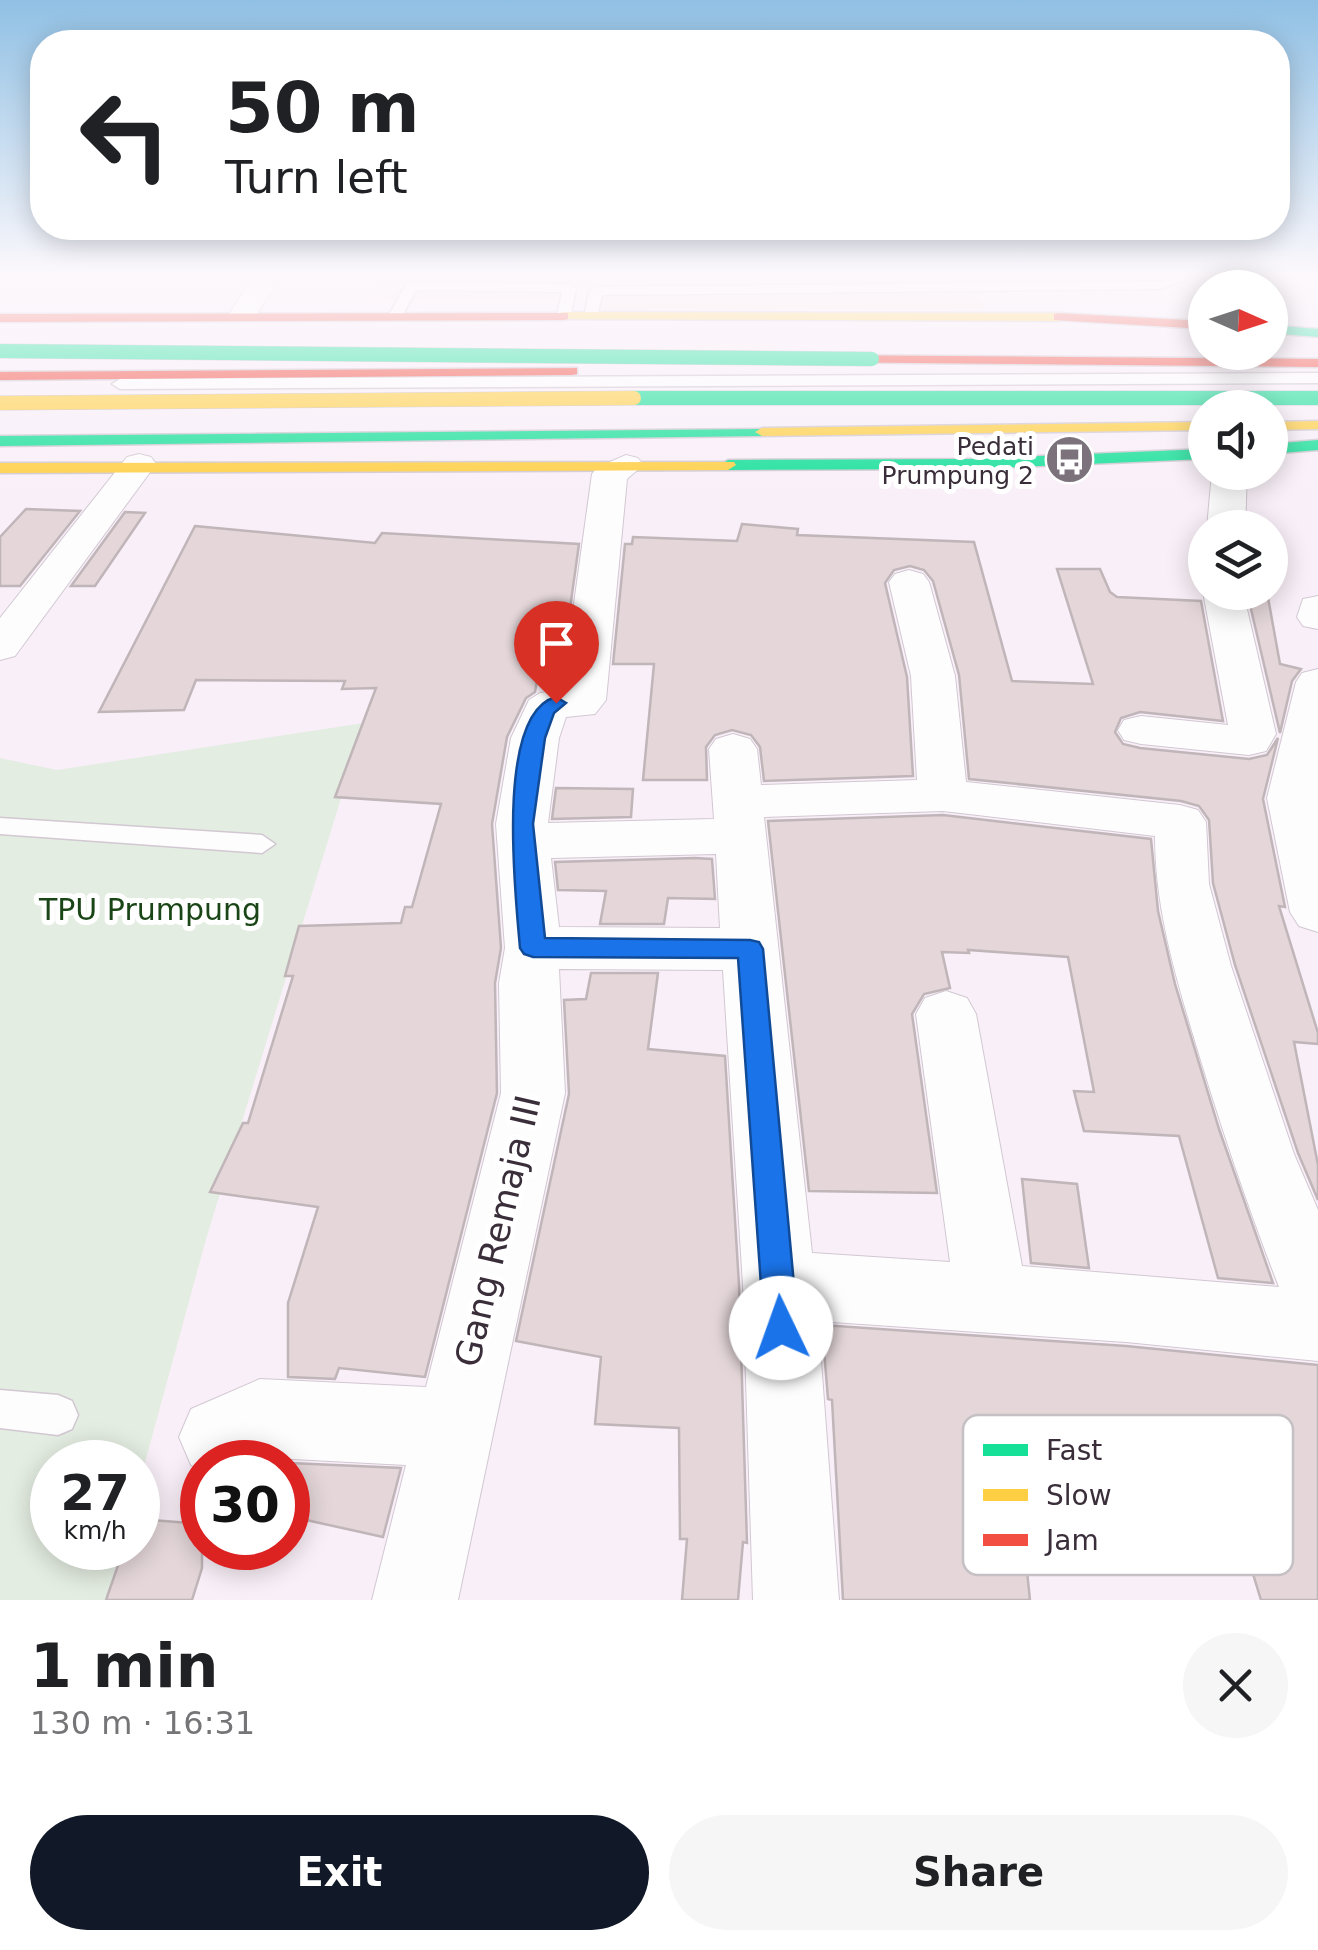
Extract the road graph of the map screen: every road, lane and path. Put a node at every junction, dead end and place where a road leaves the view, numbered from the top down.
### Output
1 (0, 350) edge
2 (0, 362) edge
3 (1314, 370) edge
4 (0, 376) edge
5 (0, 385) edge
6 (539, 398) junction
7 (1188, 398) edge
8 (1288, 398) edge
9 (1318, 398) edge
10 (1188, 399) edge
11 (0, 405) edge
12 (1188, 413) edge
13 (1288, 413) edge
14 (1318, 413) edge
15 (0, 419) edge
16 (1188, 426) edge
17 (1288, 426) edge
18 (1318, 426) edge
19 (0, 442) edge
20 (1318, 445) edge
21 (1288, 448) edge
22 (1188, 455) edge
23 (138, 464) junction
24 (0, 468) edge
25 (609, 468) junction
26 (909, 582) dead end
27 (1318, 608) edge
28 (1227, 610) edge
29 (1318, 617) edge
30 (0, 646) edge
31 (1318, 682) edge
32 (1141, 730) dead end
33 (943, 795) junction
34 (737, 796) junction
35 (0, 826) edge
36 (523, 841) junction
37 (262, 844) dead end
38 (1318, 912) edge
39 (533, 948) junction
40 (750, 949) junction
41 (946, 1014) dead end
42 (778, 1284) junction
43 (1318, 1294) edge
44 (991, 1298) junction
45 (1318, 1326) edge
46 (0, 1408) edge
47 (58, 1415) dead end
48 (454, 1428) junction
49 (219, 1437) dead end
50 (415, 1600) edge
51 (796, 1600) edge

1 - 3 main road, bridge
2 - 3 main road
3 - 4 main road
3 - 5 lane
6 - 7 main road, bridge
6 - 9 lane
6 - 11 main road, bridge
8 - 9 main road, bridge
10 - 15 main road, bridge
12 - 15 main road
13 - 14 main road
16 - 19 main road
17 - 18 main road
20 - 21 main road
22 - 25 main road
23 - 24 main road
23 - 25 main road
23 - 30 street
25 - 36 street, Gang Remaja III
26 - 33 street
27 - 29 street
28 - 32 street
31 - 38 street
33 - 34 street
33 - 43 street
34 - 36 street
34 - 40 street
35 - 37 lane
36 - 39 street, Gang Remaja III
39 - 40 street
39 - 48 street, Gang Remaja III
40 - 42 street
41 - 44 street
42 - 44 street
42 - 51 street
44 - 45 street
46 - 47 lane
48 - 49 street
48 - 50 street, Gang Remaja III

